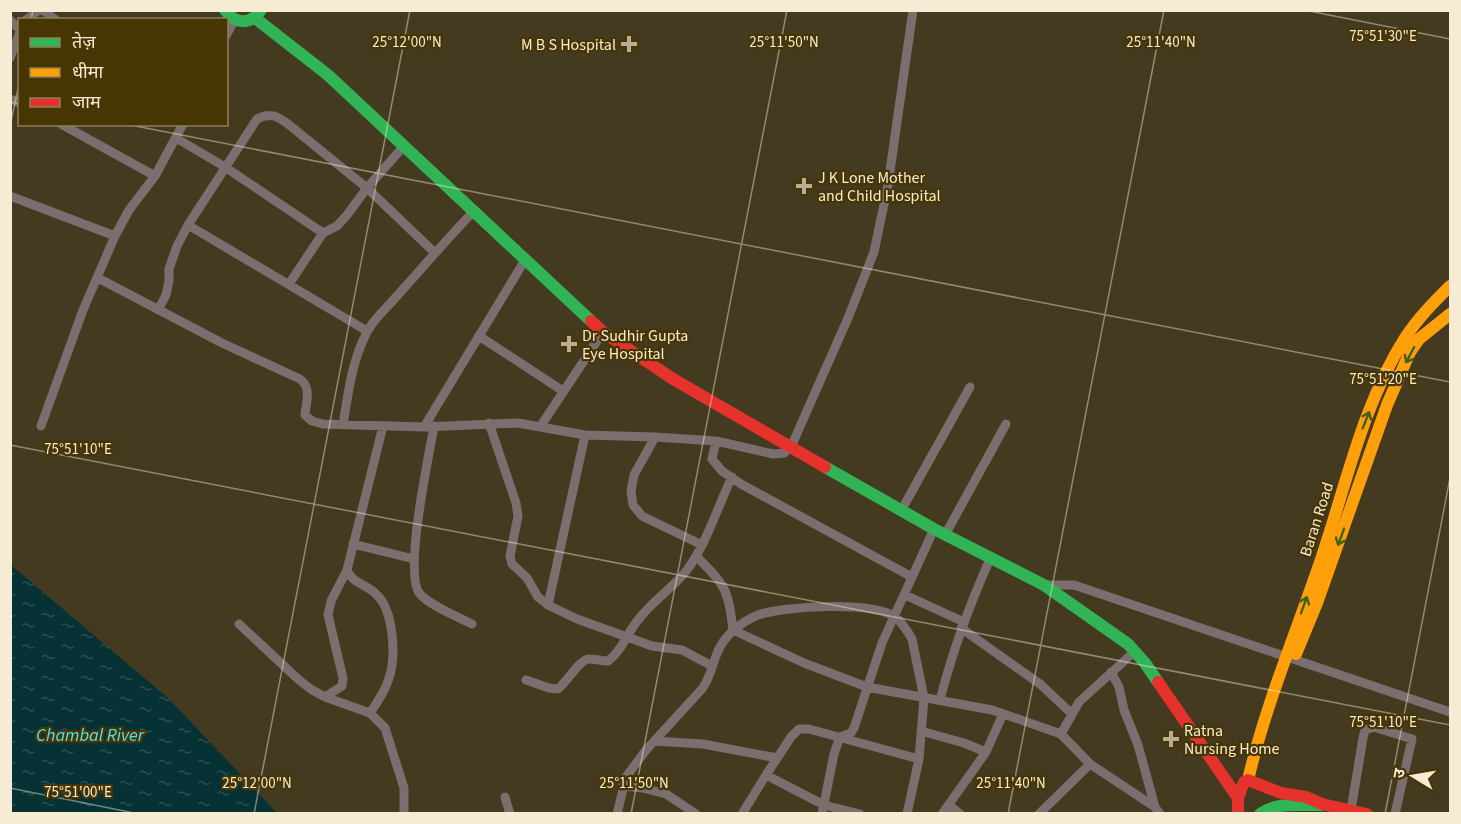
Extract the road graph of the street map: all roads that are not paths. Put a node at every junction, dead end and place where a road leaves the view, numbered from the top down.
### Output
1 (41, 10) edge
2 (225, 10) edge
3 (913, 10) edge
4 (258, 14) edge
5 (28, 18) edge
6 (234, 21) junction
7 (228, 32) edge
8 (18, 36) edge
9 (10, 58) edge
10 (65, 126) edge
11 (182, 126) edge
12 (176, 138) junction
13 (403, 147) junction
14 (225, 167) junction
15 (155, 176) junction
16 (367, 188) junction
17 (10, 196) edge
18 (473, 212) junction
19 (188, 225) junction
20 (324, 233) junction
21 (115, 237) junction
22 (434, 252) junction
23 (525, 260) junction
24 (98, 278) junction
25 (289, 284) junction
26 (1450, 286) edge
27 (158, 310) junction
28 (1450, 314) edge
29 (1416, 324) junction
30 (367, 331) junction
31 (603, 332) junction
32 (1425, 334) junction
33 (479, 336) junction
34 (970, 387) dead end
35 (563, 391) junction
36 (489, 423) junction
37 (1006, 423) dead end
38 (342, 425) junction
39 (41, 426) dead end
40 (383, 426) junction
41 (429, 427) junction
42 (540, 427) junction
43 (585, 435) junction
44 (655, 437) junction
45 (716, 441) junction
46 (791, 447) junction
47 (732, 477) junction
48 (902, 511) junction
49 (940, 532) junction
50 (353, 544) junction
51 (702, 545) junction
52 (696, 556) junction
53 (990, 558) junction
54 (414, 559) junction
55 (347, 570) junction
56 (912, 577) junction
57 (1044, 585) junction
58 (904, 596) junction
59 (548, 605) junction
60 (894, 617) junction
61 (239, 624) dead end
62 (472, 624) dead end
63 (962, 625) junction
64 (733, 630) junction
65 (626, 635) junction
66 (1134, 652) junction
67 (1290, 658) junction
68 (712, 666) junction
69 (1111, 672) junction
70 (526, 680) dead end
71 (867, 687) junction
72 (325, 697) junction
73 (924, 698) junction
74 (940, 700) junction
75 (1450, 712) edge
76 (370, 713) junction
77 (1003, 714) junction
78 (1072, 714) junction
79 (921, 731) junction
80 (1061, 734) junction
81 (840, 737) junction
82 (654, 741) junction
83 (986, 752) junction
84 (777, 758) junction
85 (919, 759) junction
86 (1090, 764) junction
87 (1221, 772) junction
88 (766, 775) junction
89 (1249, 781) junction
90 (623, 786) junction
91 (505, 797) dead end
92 (1238, 798) junction
93 (1322, 804) junction
94 (949, 805) junction
95 (823, 809) edge
96 (1157, 810) edge
97 (1350, 810) junction
98 (404, 813) edge
99 (510, 813) edge
100 (617, 813) edge
101 (696, 813) edge
102 (742, 813) edge
103 (860, 813) edge
104 (907, 813) edge
105 (942, 813) edge
106 (960, 813) edge
107 (1039, 813) edge
108 (1238, 813) edge
109 (1260, 813) edge
110 (1367, 813) edge
111 (1395, 813) edge

1 - 5 street
2 - 6 street
3 - 46 street
4 - 6 street
4 - 13 street
6 - 7 street
8 - 9 street
10 - 15 street
11 - 12 street
12 - 14 street
12 - 15 street
13 - 16 street
13 - 18 street
14 - 16 street
14 - 19 street
14 - 20 street
15 - 21 street
16 - 20 street
16 - 22 street
17 - 21 street
18 - 22 street
18 - 23 street
19 - 25 street
19 - 27 street
20 - 25 street
21 - 24 street
22 - 30 street
23 - 31 street
23 - 33 street
24 - 27 street
24 - 39 street
25 - 30 street
26 - 29 street, Baran Road
27 - 38 street
28 - 32 street, Baran Road
29 - 32 street
67 -> 29 street, Baran Road
30 - 38 street
31 - 35 street
31 - 46 street
32 -> 67 street, Baran Road
33 - 35 street
33 - 41 street
34 - 48 street
35 - 42 street
36 - 41 street
36 - 42 street
36 - 59 street
37 - 49 street
38 - 40 street
40 - 41 street
40 - 50 street
41 - 54 street
42 - 43 street
43 - 44 street
43 - 59 street
44 - 45 street
44 - 51 street
45 - 46 street
45 - 47 street
46 - 48 street
47 - 51 street
47 - 56 street
48 - 49 street
49 - 53 street
49 - 56 street
50 - 54 street
50 - 55 street
51 - 52 street
52 - 64 street
52 - 65 street
53 - 57 street
53 - 63 street
54 - 62 street
55 - 72 street
55 - 76 street
56 - 58 street
57 - 66 street
57 - 67 street
58 - 60 street
58 - 63 street
59 - 65 street
60 - 64 street
60 - 71 street
60 - 73 street
61 - 72 street
63 - 74 street
63 - 78 street
64 - 68 street
64 - 71 street
65 - 68 street
65 - 70 street
66 - 69 street
66 - 87 street
67 - 75 street
67 - 89 street, Baran Road
68 - 82 street
69 - 78 street
69 - 96 street
71 - 73 street
71 - 81 street
72 - 76 street
73 - 74 street
73 - 79 street
74 - 77 street
76 - 98 street
77 - 80 street
77 - 83 street
78 - 80 street
79 - 83 street
79 - 85 street
80 - 86 street
81 - 84 street
81 - 85 street
81 - 95 street
82 - 84 street
82 - 90 street
83 - 94 street
84 - 88 street
85 - 104 street
86 - 96 street
86 - 107 street
87 - 89 street
87 - 92 street
88 - 95 street
88 - 102 street
89 - 92 street, Baran Road
89 - 93 street
90 - 100 street
90 - 101 street
91 - 99 street
92 - 108 street, Baran Road
93 - 97 street
93 - 109 street
94 - 105 street
94 - 106 street
95 - 103 street
97 - 110 street
97 - 111 street

